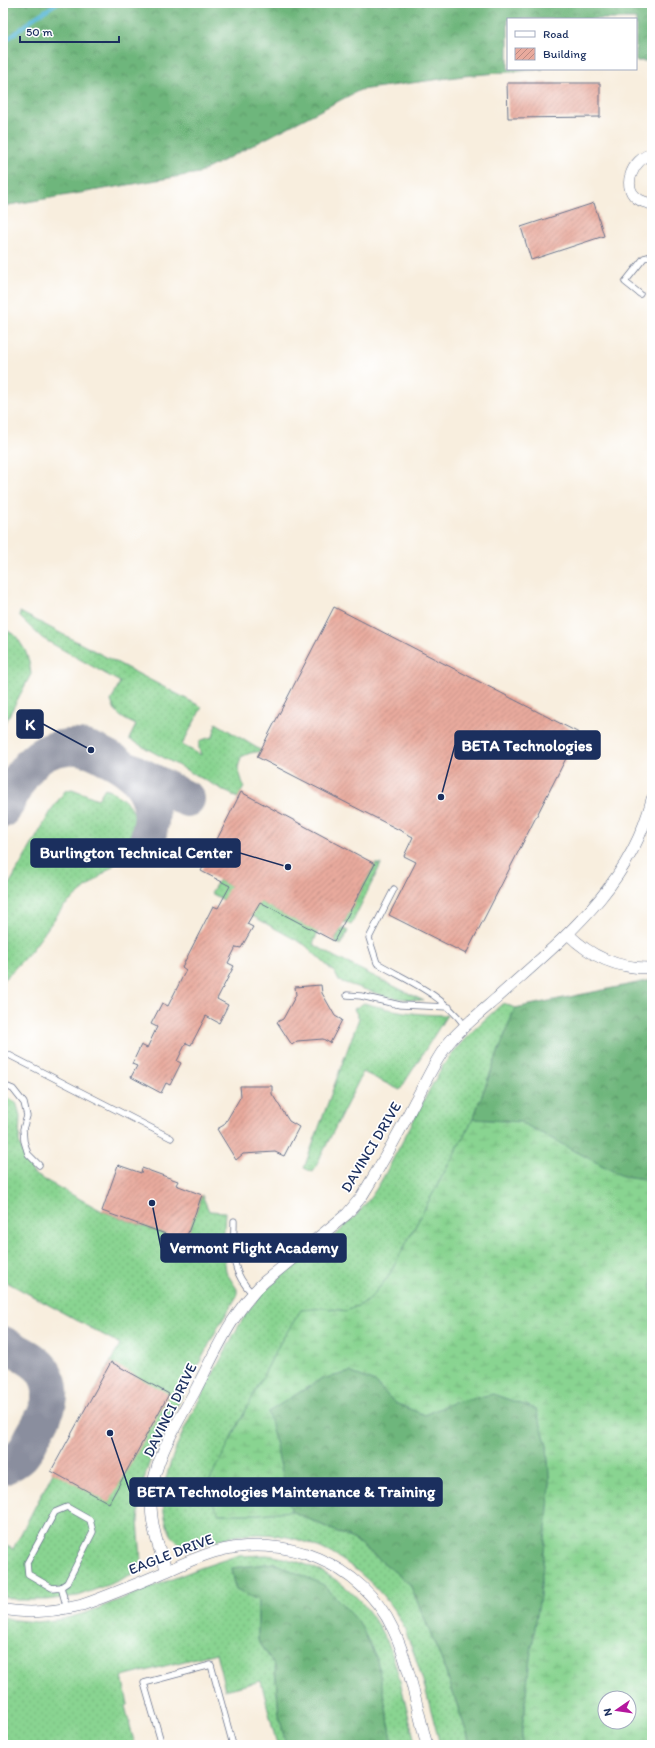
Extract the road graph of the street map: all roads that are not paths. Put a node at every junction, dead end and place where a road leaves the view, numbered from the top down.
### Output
1 (652, 154) edge
2 (652, 204) edge
3 (652, 256) edge
4 (640, 294) dead end
5 (652, 799) edge
6 (394, 889) dead end
7 (568, 934) junction
8 (652, 968) edge
9 (347, 995) dead end
10 (449, 1007) junction
11 (465, 1026) junction
12 (3, 1052) edge
13 (3, 1085) edge
14 (171, 1138) dead end
15 (39, 1165) dead end
16 (234, 1221) dead end
17 (252, 1293) junction
18 (167, 1571) junction
19 (61, 1587) junction
20 (3, 1609) edge
21 (67, 1609) junction
22 (162, 1745) edge
23 (232, 1745) edge
24 (427, 1745) edge

1 - 2 street
3 - 4 lane
5 - 7 street, DAVINCI DRIVE
6 - 10 lane
7 - 8 street
7 - 11 street, DAVINCI DRIVE
9 - 10 lane
10 - 11 lane
11 - 17 street, DAVINCI DRIVE
12 - 14 lane
13 - 15 lane
16 - 17 lane
17 - 18 street, DAVINCI DRIVE
18 - 21 street, EAGLE DRIVE
18 - 24 street, EAGLE DRIVE
19 - 19 lane
19 - 21 lane
20 - 21 street, EAGLE DRIVE
22 - 23 lane

